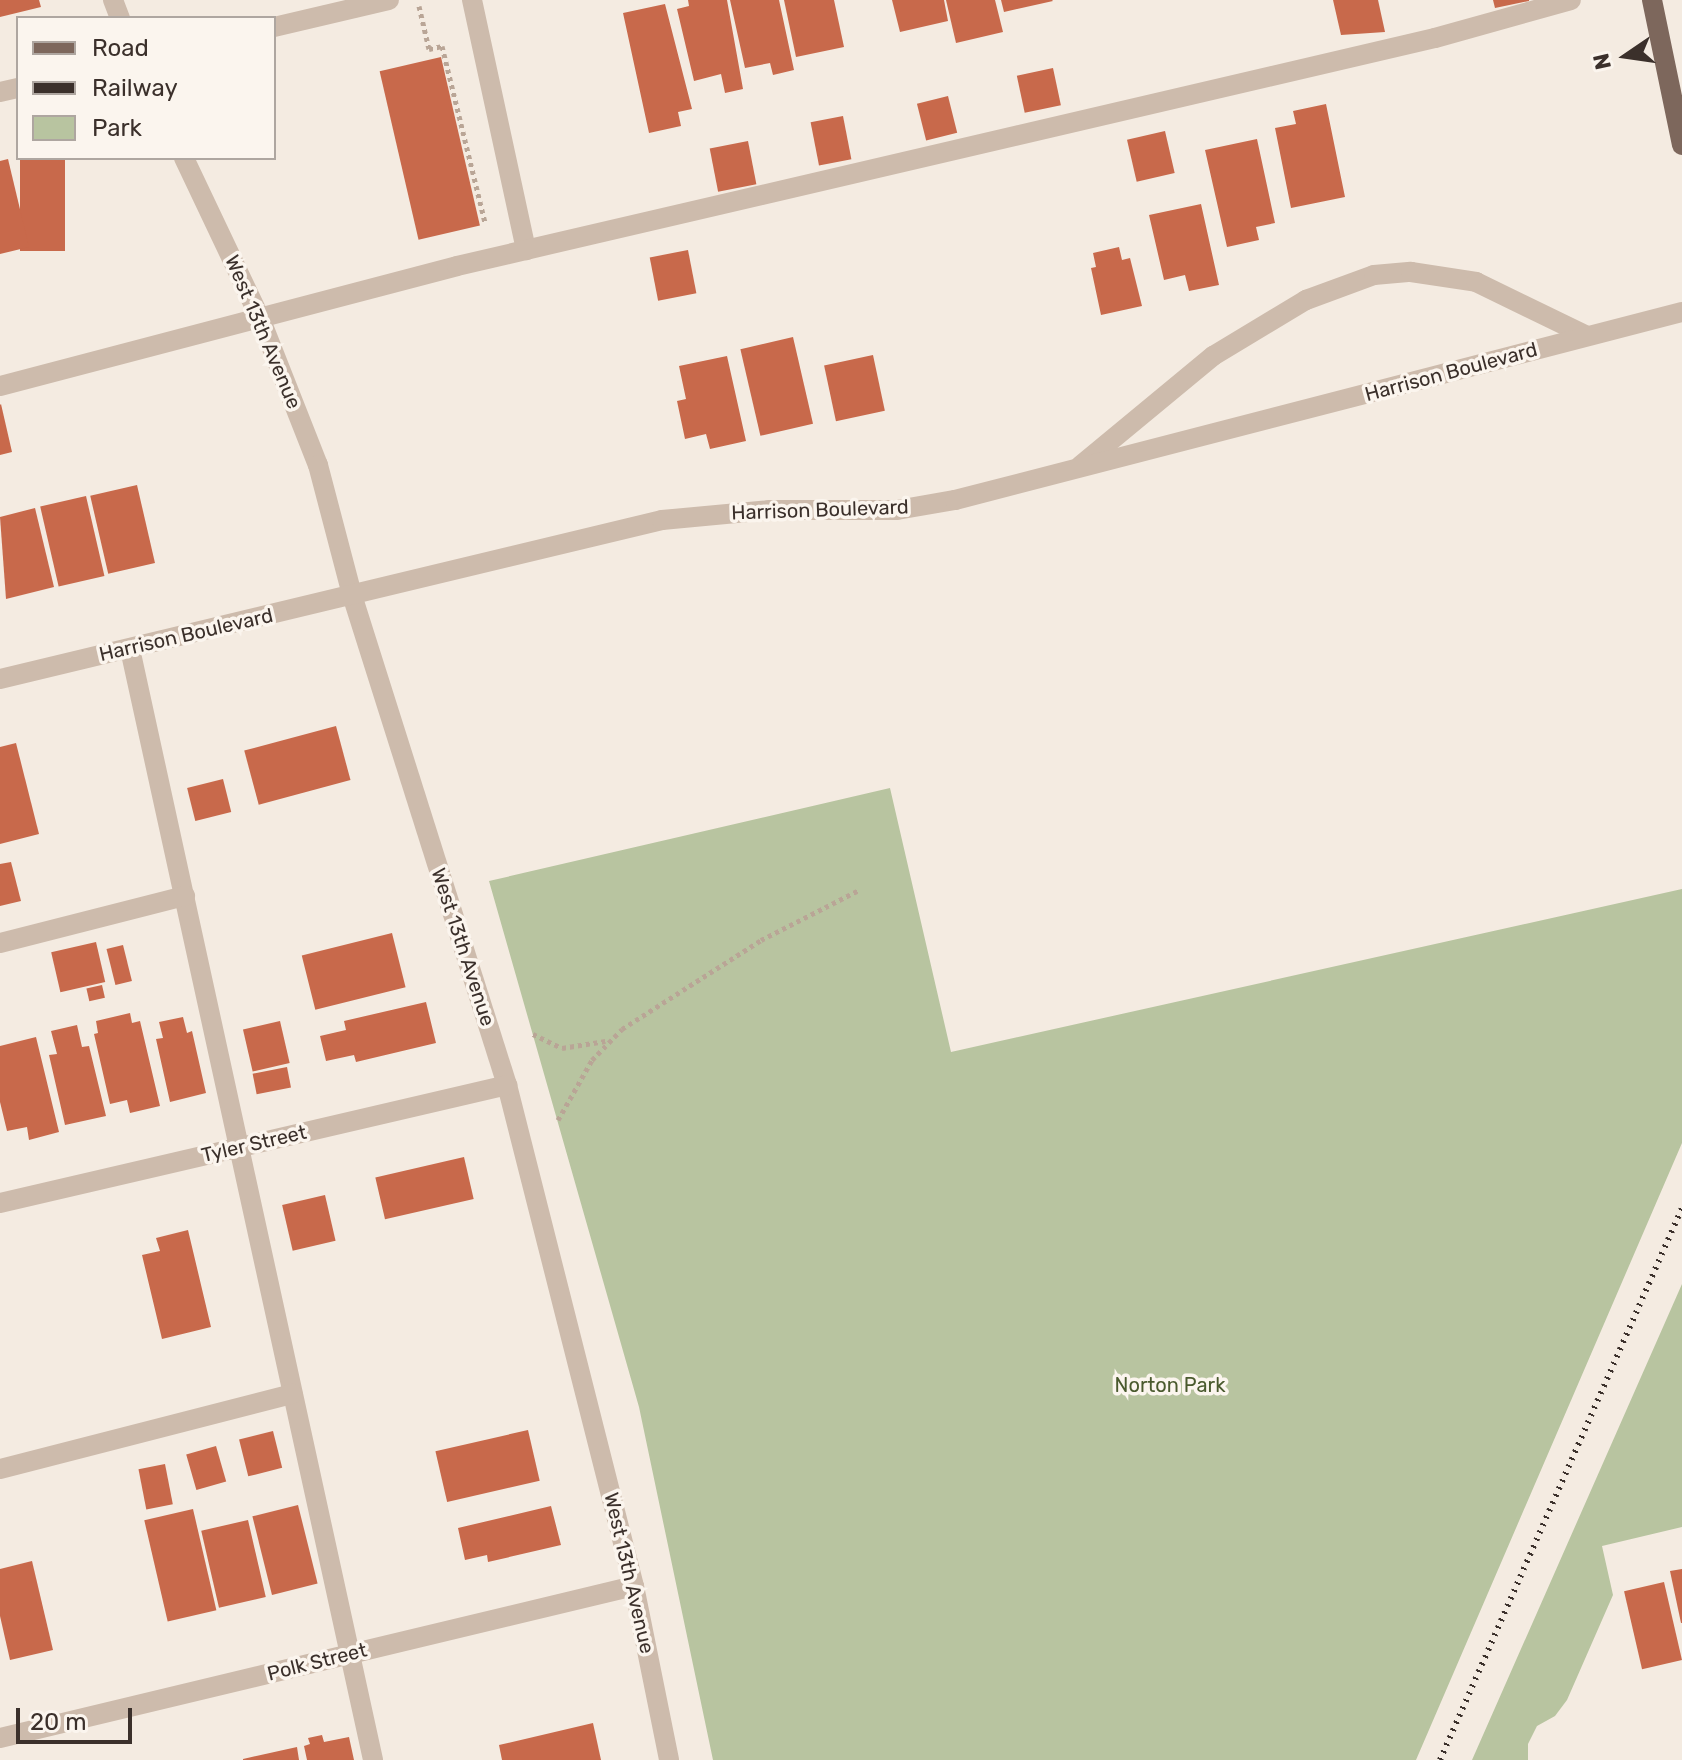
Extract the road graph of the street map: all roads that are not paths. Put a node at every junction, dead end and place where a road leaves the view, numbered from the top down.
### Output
1 (389, 0) edge
2 (472, 0) edge
3 (1571, 0) edge
4 (1652, 0) edge
5 (276, 27) edge
6 (1682, 145) edge
7 (185, 160) edge
8 (526, 250) junction
9 (1682, 312) edge
10 (260, 318) junction
11 (1587, 336) junction
12 (0, 386) edge
13 (1076, 470) junction
14 (352, 595) junction
15 (130, 649) junction
16 (0, 679) edge
17 (185, 896) junction
18 (0, 943) edge
19 (507, 1085) junction
20 (239, 1148) junction
21 (0, 1203) edge
22 (293, 1394) junction
23 (0, 1469) edge
24 (634, 1586) junction
25 (350, 1654) junction
26 (0, 1738) edge
27 (373, 1760) edge
28 (669, 1760) edge

1 - 5 street
2 - 8 street
3 - 8 street
4 - 6 main road
7 - 10 street, West 13th Avenue
8 - 10 street
9 - 11 street, Harrison Boulevard
10 - 12 street
10 - 14 street, West 13th Avenue
11 - 13 street, Harrison Boulevard
11 - 13 street
13 - 14 street, Harrison Boulevard
14 - 15 street, Harrison Boulevard
14 - 19 street, West 13th Avenue
15 - 16 street, Harrison Boulevard
15 - 17 street
17 - 18 street
17 - 20 street
19 - 20 street, Tyler Street
19 - 24 street, West 13th Avenue
20 - 21 street, Tyler Street
20 - 22 street
22 - 23 street
22 - 25 street
24 - 25 street, Polk Street
24 - 28 street, West 13th Avenue
25 - 26 street, Polk Street
25 - 27 street

